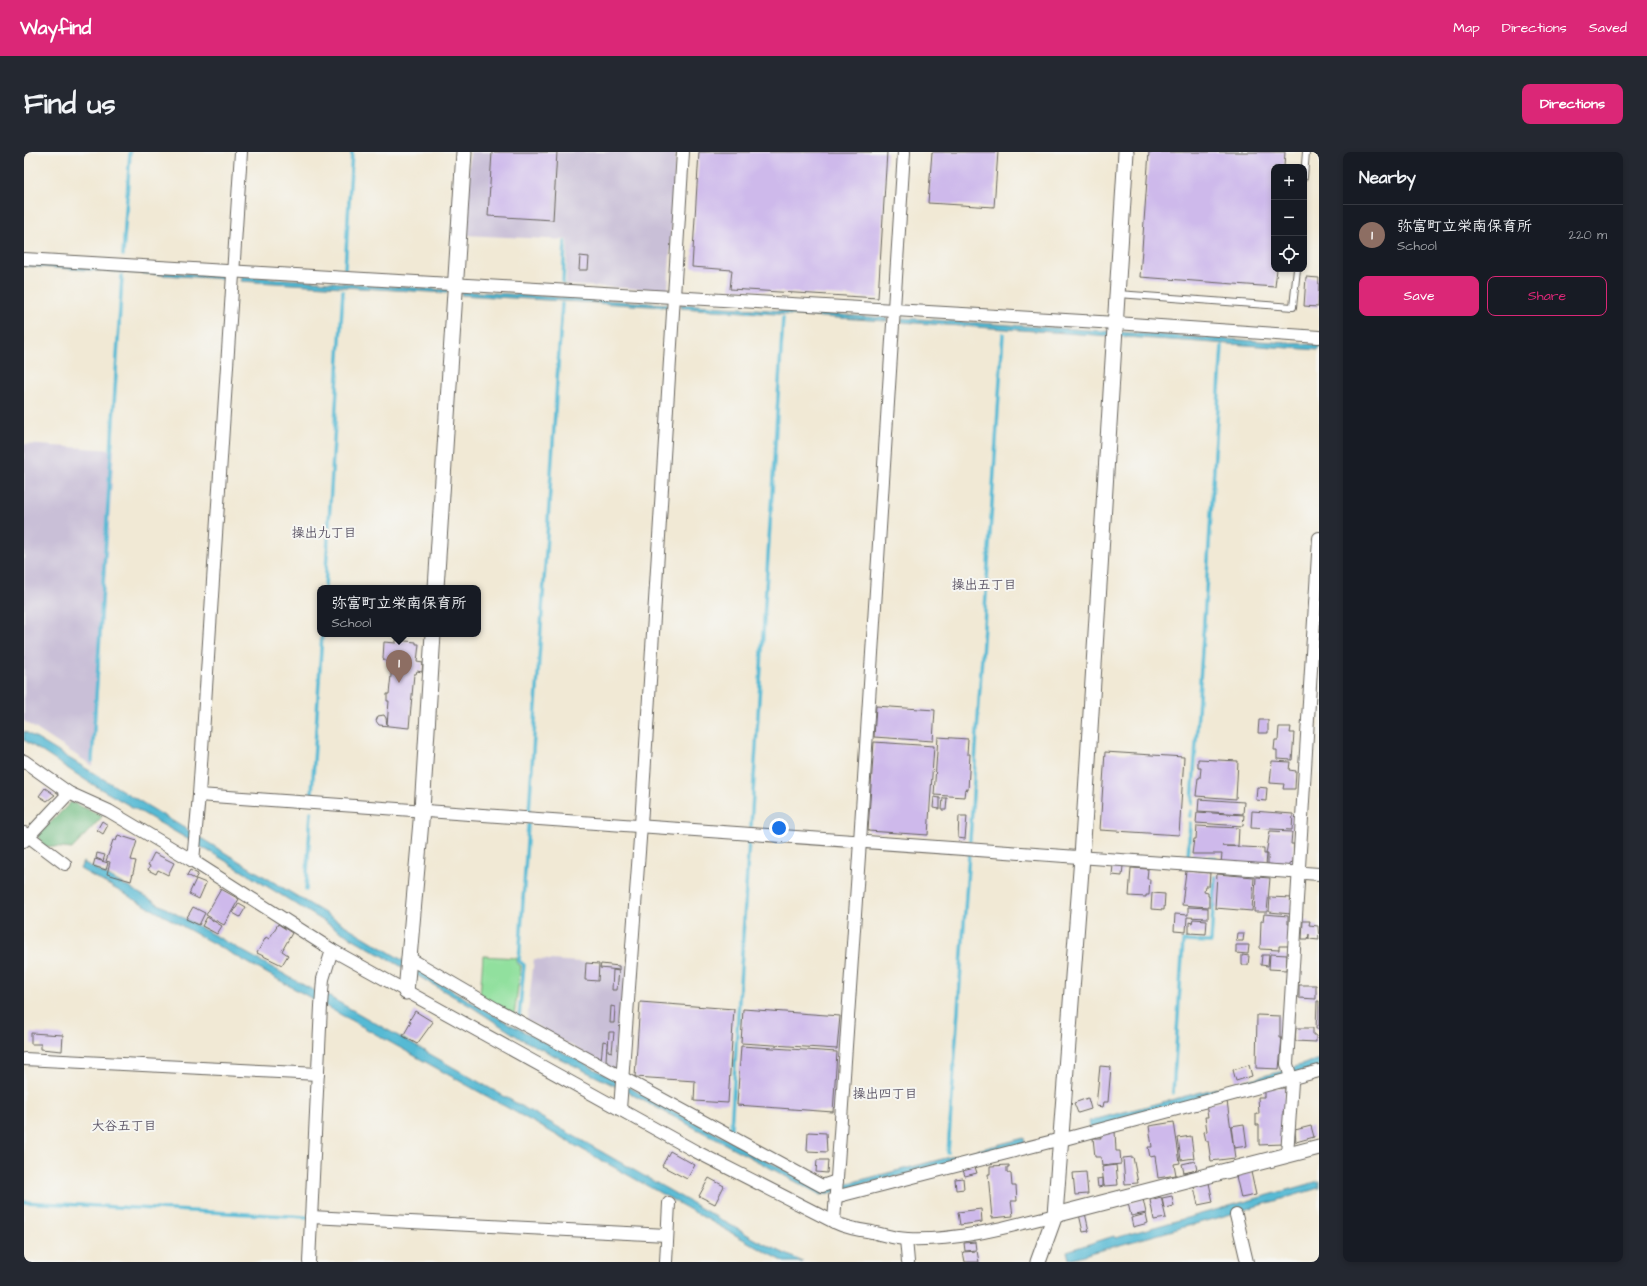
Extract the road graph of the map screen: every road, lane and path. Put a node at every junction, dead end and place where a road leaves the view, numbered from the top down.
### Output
1 (241, 152) edge
2 (464, 152) edge
3 (684, 152) edge
4 (904, 152) edge
5 (1126, 152) edge
6 (1306, 152) edge
7 (1305, 164) edge
8 (24, 259) edge
9 (233, 271) junction
10 (1296, 272) edge
11 (455, 283) junction
12 (1118, 294) junction
13 (674, 296) junction
14 (894, 309) junction
15 (1116, 323) junction
16 (1319, 337) edge
17 (1319, 538) edge
18 (436, 585) edge
19 (433, 637) edge
20 (24, 761) edge
21 (69, 793) junction
22 (199, 795) junction
23 (422, 810) junction
24 (641, 825) junction
25 (25, 837) edge
26 (860, 841) junction
27 (1082, 857) junction
28 (193, 861) junction
29 (65, 864) dead end
30 (1298, 873) junction
31 (1319, 874) edge
32 (332, 950) junction
33 (409, 958) junction
34 (406, 992) junction
35 (24, 1059) edge
36 (1319, 1071) edge
37 (318, 1074) junction
38 (1290, 1074) junction
39 (622, 1079) junction
40 (620, 1109) junction
41 (1061, 1135) junction
42 (1319, 1147) edge
43 (1288, 1155) junction
44 (836, 1181) junction
45 (835, 1197) junction
46 (669, 1203) dead end
47 (1056, 1215) junction
48 (1236, 1216) dead end
49 (311, 1217) junction
50 (834, 1222) junction
51 (667, 1235) junction
52 (906, 1239) junction
53 (309, 1262) edge
54 (666, 1262) edge
55 (908, 1262) edge
56 (1038, 1262) edge
57 (1247, 1262) edge

1 - 9 street
2 - 11 street
3 - 13 street
4 - 14 street
5 - 12 street
6 - 7 lane
8 - 9 street
9 - 11 street
9 - 22 street
10 - 12 lane
11 - 13 street
11 - 18 street
12 - 15 street
13 - 14 street
13 - 24 street
14 - 15 street
14 - 26 street
15 - 16 street
15 - 27 street
17 - 30 street
19 - 23 street
20 - 21 street
21 - 25 street
21 - 28 street
22 - 23 street
22 - 28 street
23 - 24 street
23 - 33 street
24 - 26 street
24 - 39 street
25 - 29 street
26 - 27 street
26 - 44 street
27 - 30 street
27 - 41 street
28 - 32 street
30 - 31 street
30 - 38 street
32 - 34 street
32 - 37 street
33 - 34 street
33 - 39 street
34 - 40 street
35 - 37 street
36 - 38 street
37 - 49 street
38 - 41 street
38 - 43 street
39 - 40 street
39 - 44 street
40 - 50 street
41 - 45 street
41 - 47 street
42 - 43 street
43 - 47 street
44 - 45 street
45 - 50 street
46 - 51 street
47 - 52 street
47 - 56 street
48 - 57 street
49 - 51 street
49 - 53 street
50 - 52 street
51 - 54 street
52 - 55 street

